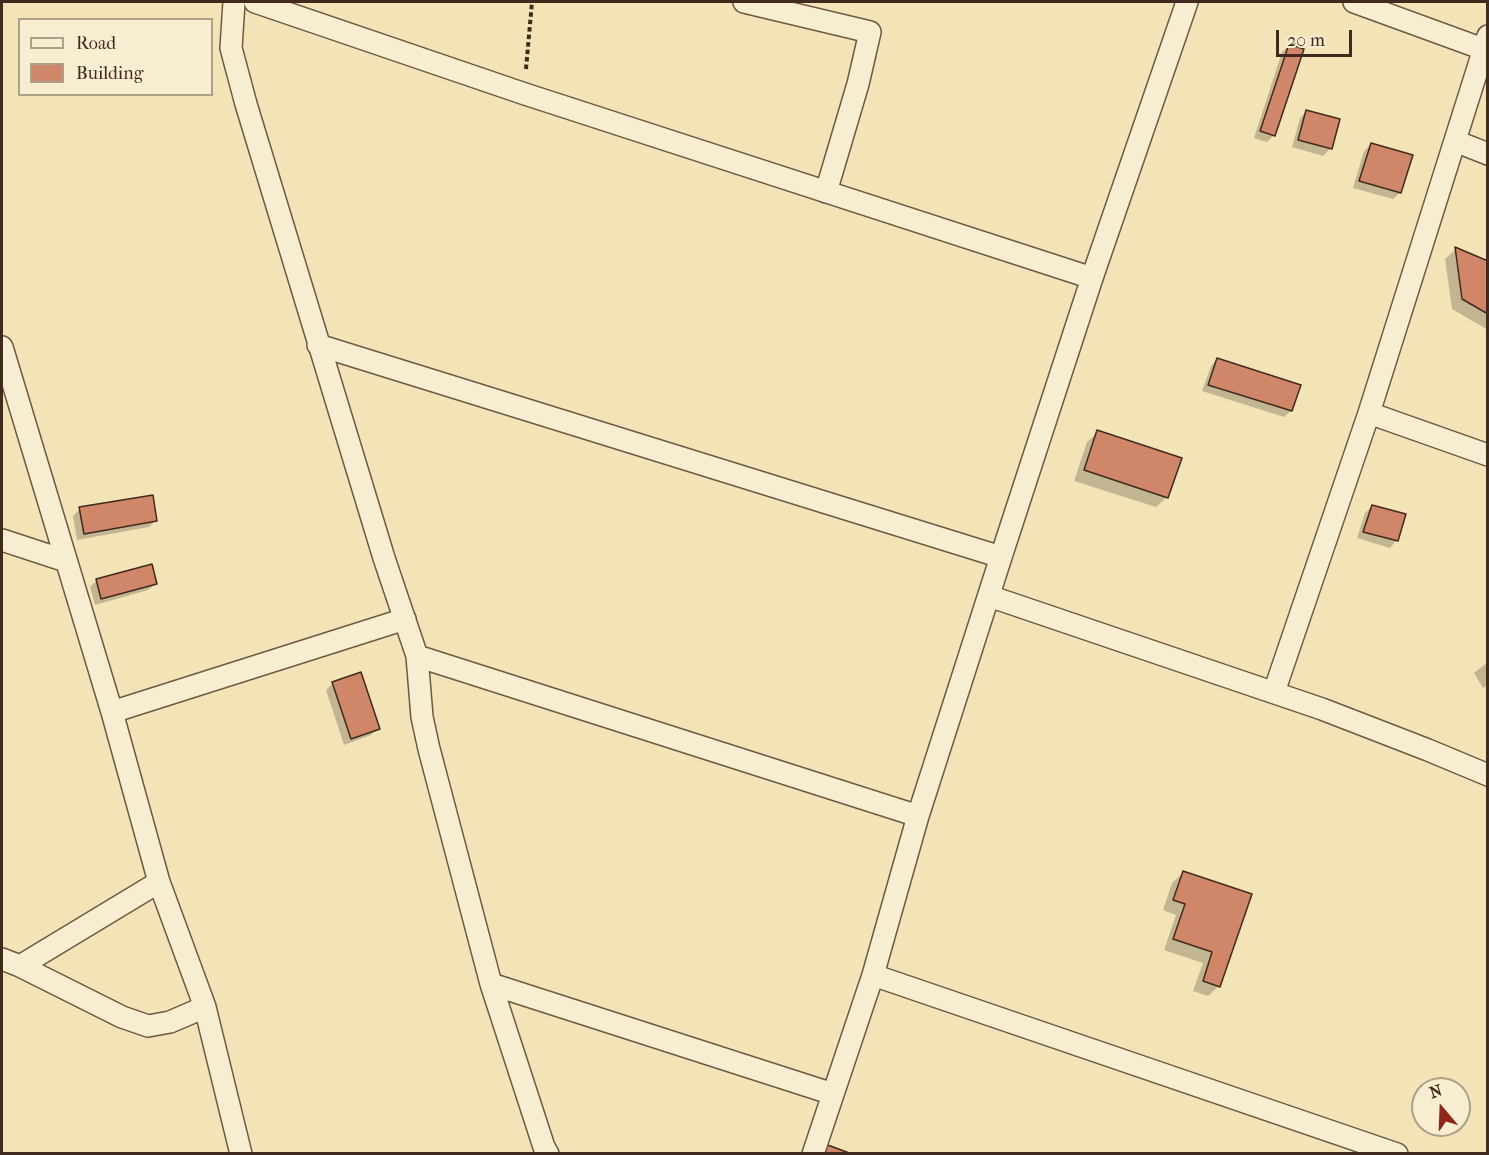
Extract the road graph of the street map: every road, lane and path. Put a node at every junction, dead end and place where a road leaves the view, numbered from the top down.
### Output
1 (234, 2) edge
2 (255, 2) edge
3 (532, 2) edge
4 (744, 2) edge
5 (1187, 2) edge
6 (1354, 2) edge
7 (1485, 42) edge
8 (525, 94) junction
9 (1455, 141) junction
10 (1488, 154) edge
11 (826, 192) junction
12 (1092, 278) junction
13 (318, 345) junction
14 (2, 347) edge
15 (1369, 413) junction
16 (1488, 455) edge
17 (2, 540) edge
18 (1001, 557) junction
19 (66, 561) junction
20 (989, 596) junction
21 (405, 619) junction
22 (417, 656) junction
23 (1274, 692) junction
24 (112, 712) junction
25 (1488, 774) edge
26 (918, 816) junction
27 (159, 882) junction
28 (11, 963) edge
29 (873, 975) junction
30 (491, 984) junction
31 (205, 1007) junction
32 (833, 1094) junction
33 (241, 1154) edge
34 (548, 1154) edge
35 (813, 1154) edge
36 (1398, 1154) edge

1 - 13 street
2 - 8 street
3 - 8 path
4 - 11 street
5 - 12 street
6 - 7 street
7 - 9 street
8 - 11 street
9 - 10 street
9 - 15 street
11 - 12 street
12 - 18 street
13 - 18 street
13 - 21 street
14 - 19 street
15 - 16 street
15 - 23 street
17 - 19 street
18 - 20 street
19 - 24 street
20 - 23 street
20 - 26 street
21 - 22 street
21 - 24 street
22 - 26 street
22 - 30 street
23 - 25 street
24 - 27 street
26 - 29 street
27 - 28 street
27 - 31 street
28 - 31 street
29 - 32 street
29 - 36 street
30 - 32 street
30 - 34 street
31 - 33 street
32 - 35 street

